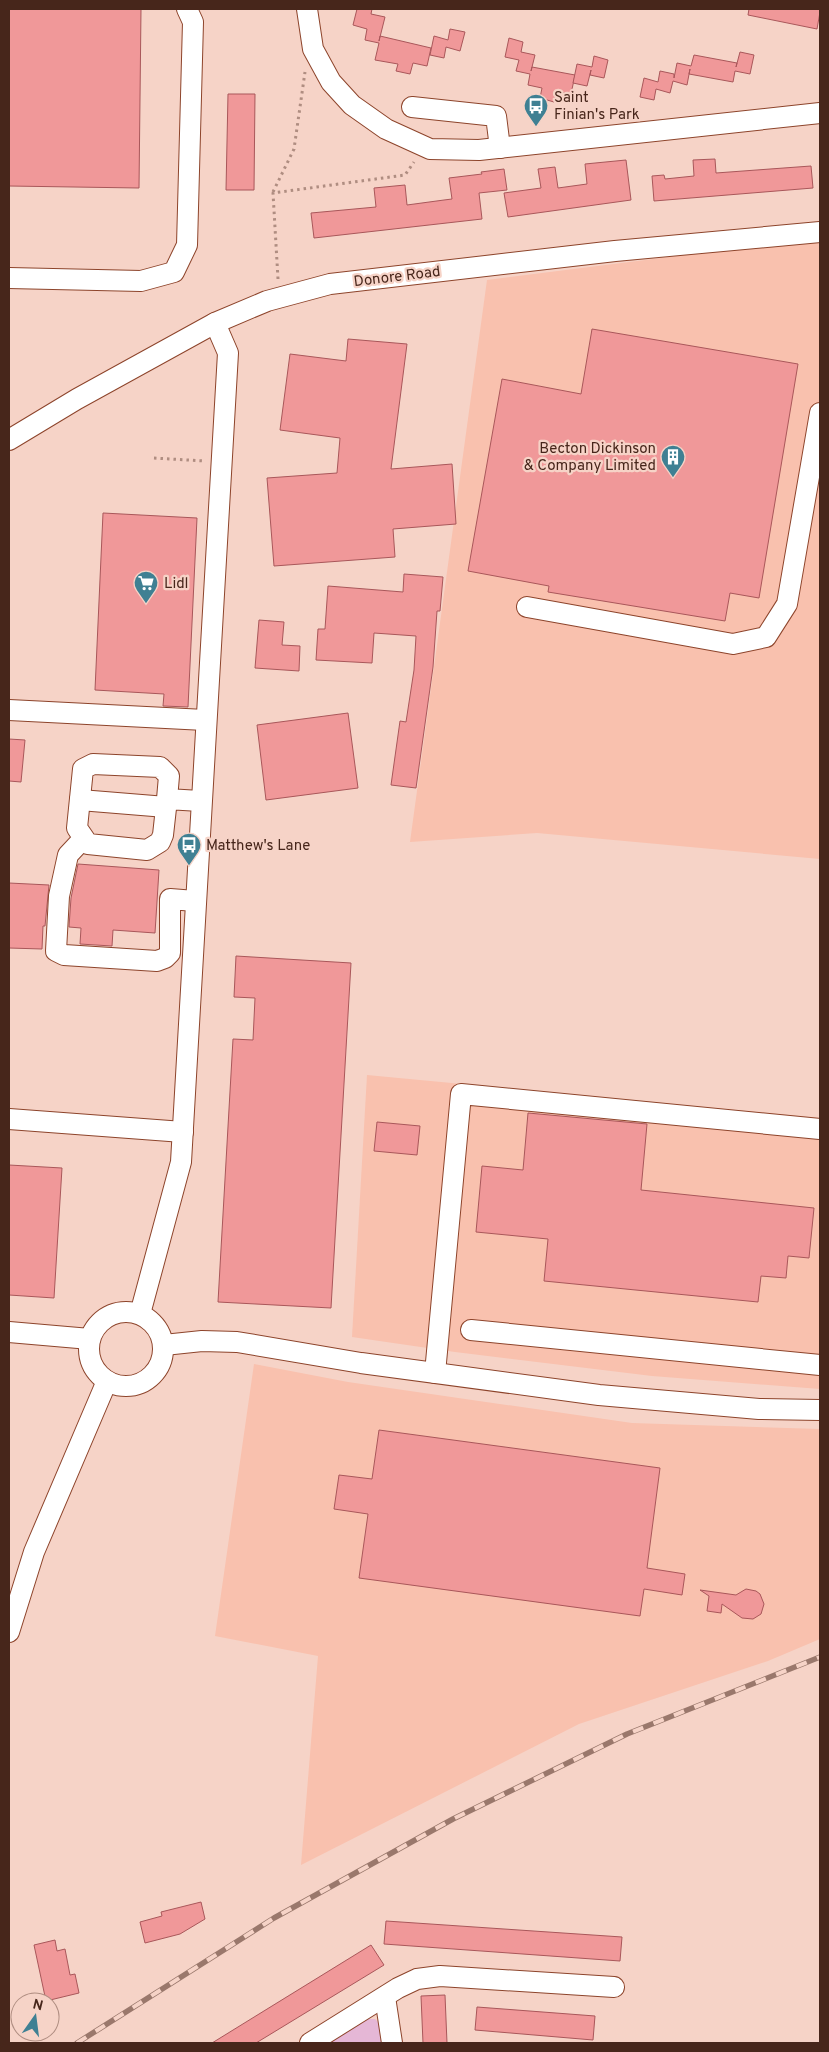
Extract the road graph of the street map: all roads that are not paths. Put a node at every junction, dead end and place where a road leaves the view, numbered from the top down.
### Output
1 (187, 9) edge
2 (307, 9) edge
3 (412, 107) dead end
4 (820, 113) edge
5 (500, 148) junction
6 (820, 232) edge
7 (9, 278) edge
8 (215, 322) junction
9 (820, 412) edge
10 (12, 431) edge
11 (527, 607) dead end
12 (9, 710) edge
13 (205, 720) junction
14 (80, 800) junction
15 (200, 801) junction
16 (167, 803) junction
17 (83, 839) junction
18 (195, 901) junction
19 (9, 1119) edge
20 (820, 1129) edge
21 (182, 1132) junction
22 (140, 1314) junction
23 (471, 1330) dead end
24 (9, 1332) edge
25 (90, 1339) junction
26 (164, 1345) junction
27 (820, 1365) edge
28 (436, 1373) junction
29 (107, 1381) junction
30 (820, 1410) edge
31 (9, 1630) edge
32 (614, 1987) dead end
33 (385, 1997) junction
34 (310, 2043) edge
35 (392, 2043) edge

1 - 7 street
2 - 5 street
3 - 5 street
4 - 5 street
6 - 8 street, Donore Road
8 - 10 street, Donore Road
8 - 13 street
9 - 11 street
12 - 13 street
13 - 15 street
14 - 16 street
14 - 16 street
14 - 17 street
15 - 16 street
15 - 18 street
16 - 17 street
17 - 18 street
18 - 21 street
19 - 21 street
20 - 28 street
21 - 22 street
22 - 25 street
22 - 26 street
23 - 27 street
24 - 25 street
25 - 29 street
26 - 28 street
26 - 29 street
28 - 30 street
29 - 31 street
32 - 33 street
33 - 34 street
33 - 35 street

